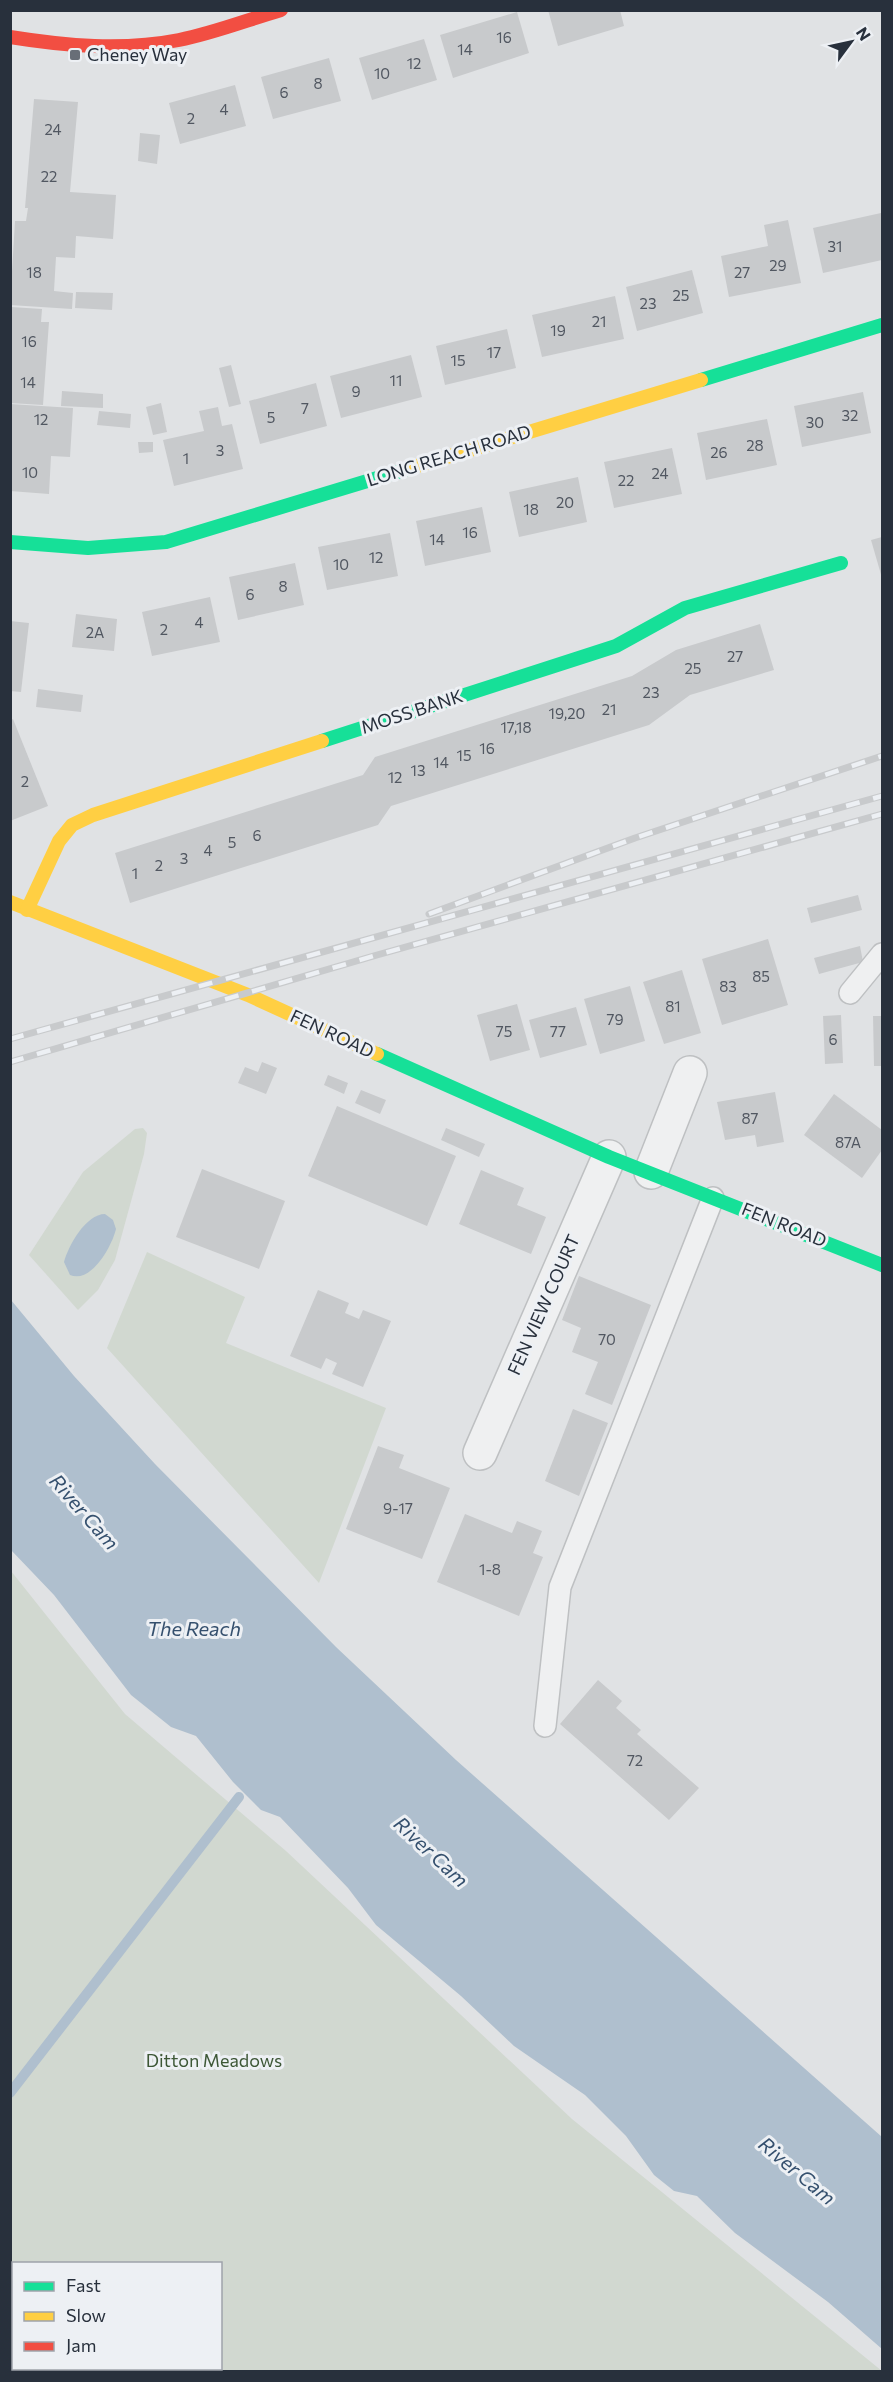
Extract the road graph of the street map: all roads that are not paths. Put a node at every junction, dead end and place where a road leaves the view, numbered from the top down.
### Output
1 (281, 10) edge
2 (10, 37) edge
3 (882, 325) edge
4 (10, 542) edge
5 (841, 563) dead end
6 (10, 902) edge
7 (27, 910) junction
8 (882, 954) edge
9 (850, 993) dead end
10 (690, 1073) dead end
11 (609, 1157) junction
12 (651, 1172) junction
13 (713, 1197) junction
14 (882, 1265) edge
15 (480, 1453) dead end
16 (545, 1726) dead end

1 - 2 street
3 - 4 street, LONG REACH ROAD
5 - 7 street, MOSS BANK
6 - 7 street, FEN ROAD
7 - 11 street, FEN ROAD
8 - 9 lane
10 - 12 street
11 - 12 street, FEN ROAD
11 - 15 street, FEN VIEW COURT
12 - 13 street, FEN ROAD
13 - 14 street, FEN ROAD
13 - 16 lane

